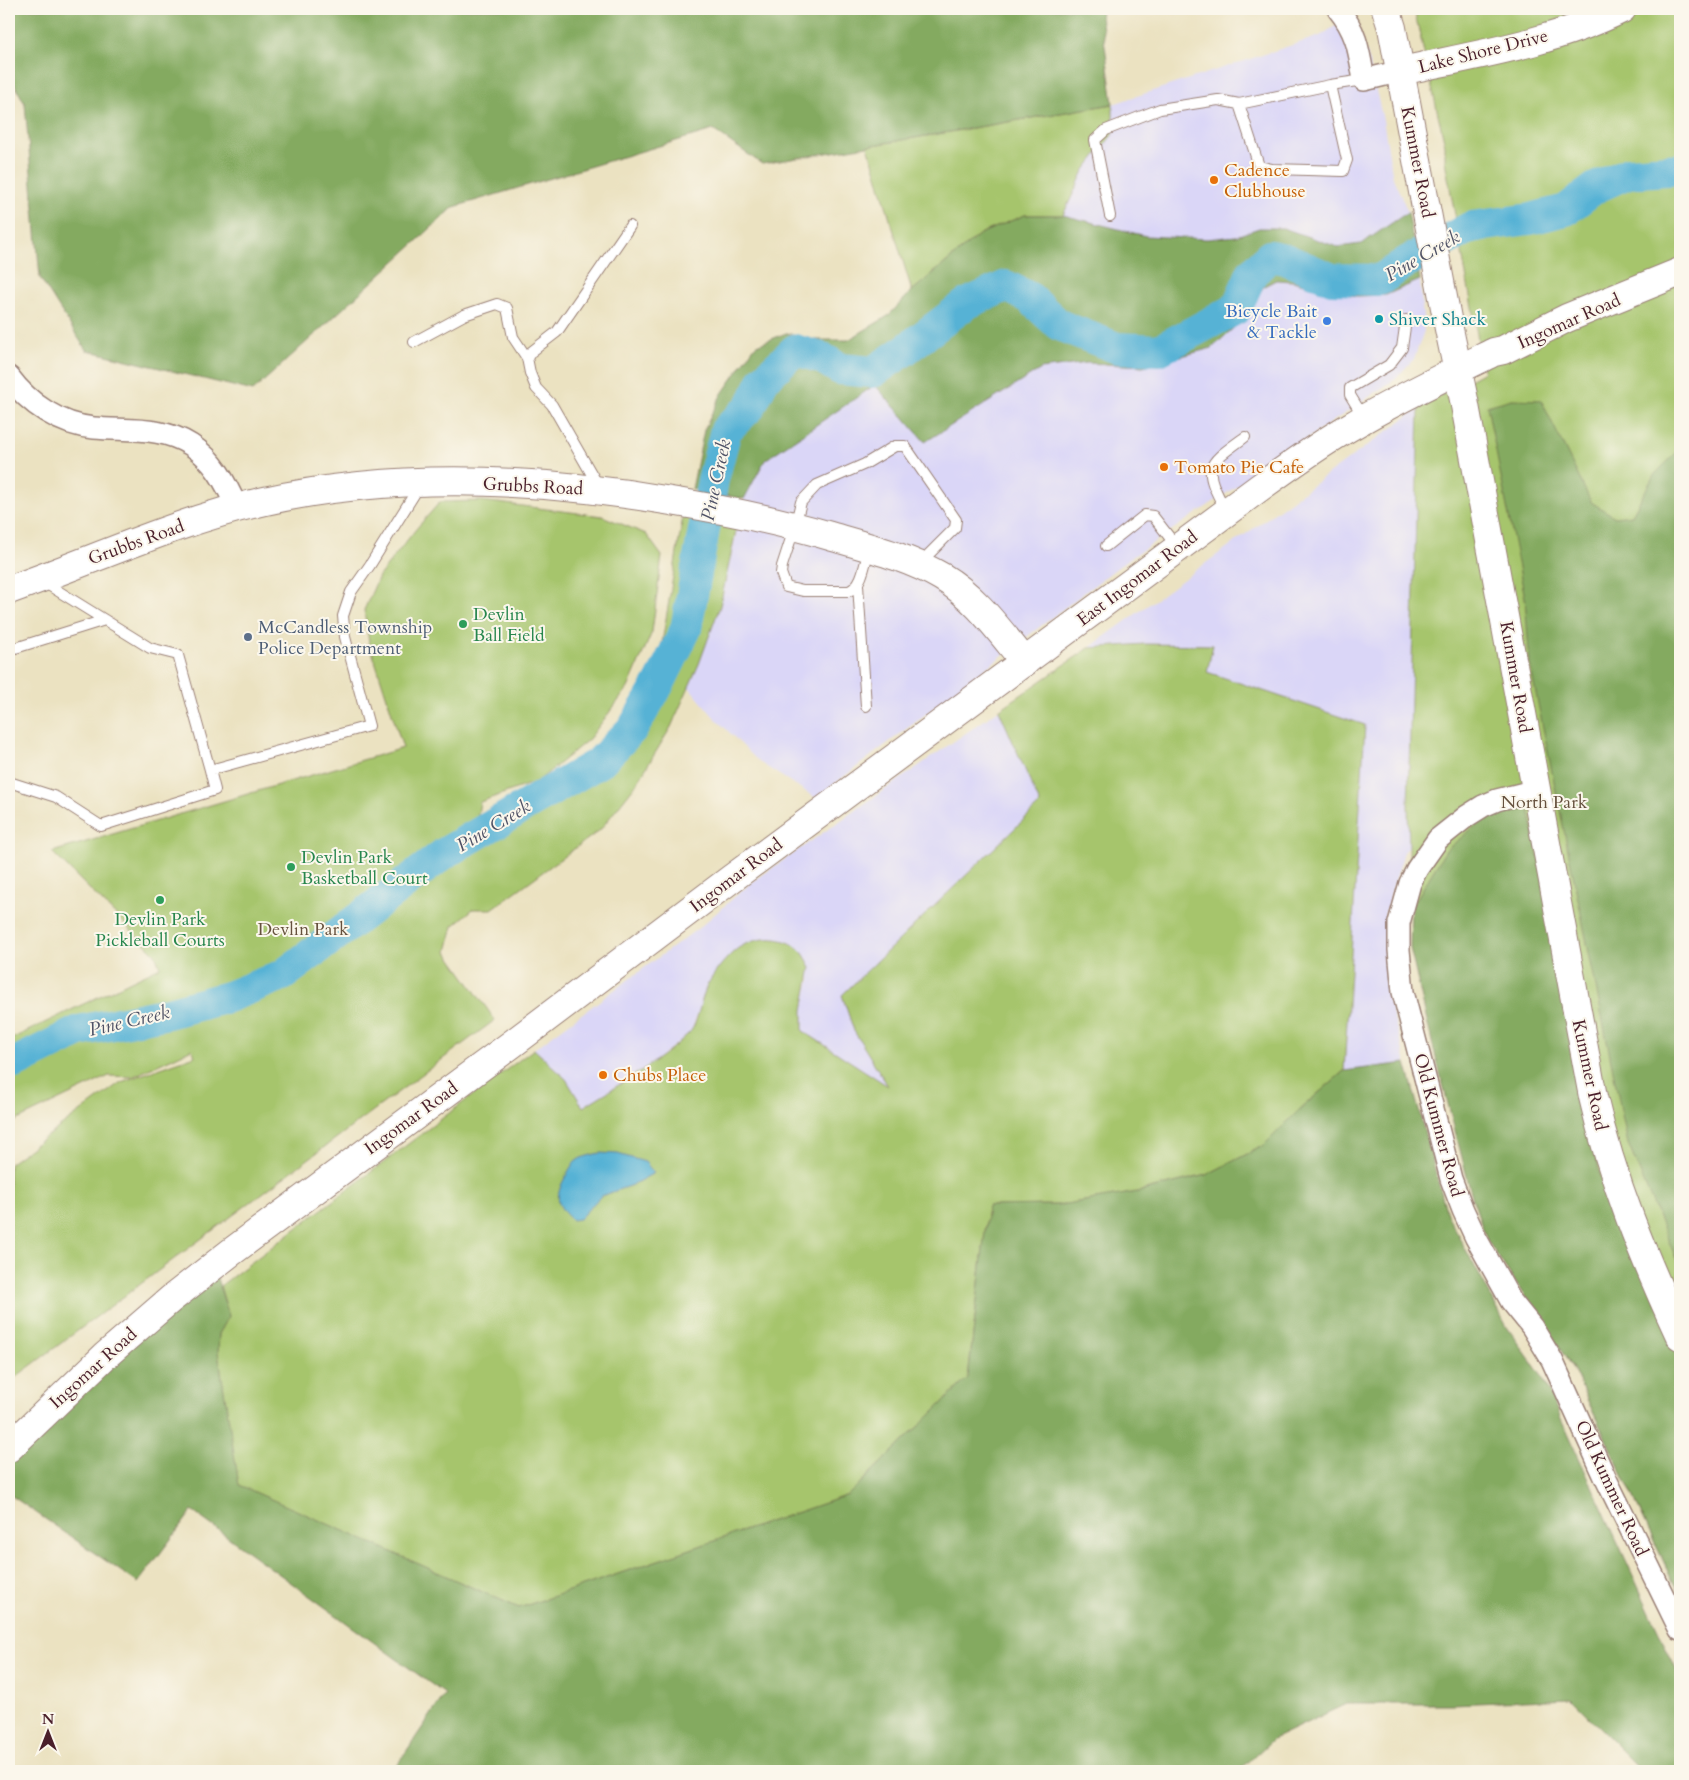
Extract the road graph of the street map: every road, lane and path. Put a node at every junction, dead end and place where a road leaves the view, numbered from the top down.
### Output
1 (1338, 9) edge
2 (1386, 9) edge
3 (1622, 9) edge
4 (1401, 72) junction
5 (1364, 80) junction
6 (1330, 85) junction
7 (1239, 104) junction
8 (1110, 216) dead end
9 (630, 226) dead end
10 (1680, 272) edge
11 (1406, 320) dead end
12 (414, 342) dead end
13 (527, 358) junction
14 (1458, 370) junction
15 (9, 376) edge
16 (1364, 419) junction
17 (1245, 437) dead end
18 (422, 482) junction
19 (601, 490) junction
20 (237, 508) junction
21 (1226, 512) junction
22 (795, 526) junction
23 (1106, 546) dead end
24 (870, 548) junction
25 (1177, 548) junction
26 (918, 565) junction
27 (40, 579) junction
28 (858, 585) junction
29 (9, 590) edge
30 (105, 620) junction
31 (9, 650) edge
32 (1025, 662) junction
33 (866, 706) dead end
34 (210, 770) junction
35 (9, 782) edge
36 (1536, 790) junction
37 (830, 806) joint
38 (1680, 1336) edge
39 (9, 1448) edge
40 (1680, 1630) edge

1 - 5 street
2 - 4 street, Kummer Road
3 - 4 street, Lake Shore Drive
4 - 5 street
4 - 14 street, Kummer Road
5 - 6 lane
6 - 7 lane
6 - 7 lane
7 - 8 lane
9 - 13 lane
10 - 14 street, Ingomar Road
11 - 16 lane
12 - 13 lane
13 - 19 lane
14 - 16 street, East Ingomar Road
14 - 36 street, Kummer Road
15 - 20 street
16 - 21 street, East Ingomar Road
17 - 21 lane
18 - 19 street, Grubbs Road
18 - 20 street, Grubbs Road
18 - 34 lane
19 - 22 street, Grubbs Road
20 - 27 street, Grubbs Road
21 - 25 street, East Ingomar Road
22 - 24 street, Grubbs Road
22 - 26 lane
22 - 28 lane
23 - 25 lane
24 - 26 street, Grubbs Road
24 - 28 lane
25 - 32 street, East Ingomar Road
26 - 32 street, Grubbs Road
27 - 29 street, Grubbs Road
27 - 30 lane
28 - 33 lane
30 - 31 lane
30 - 34 lane
32 - 37 street, East Ingomar Road
34 - 35 lane
36 - 38 street, Kummer Road
36 - 40 street, Old Kummer Road
37 - 39 street, Ingomar Road

